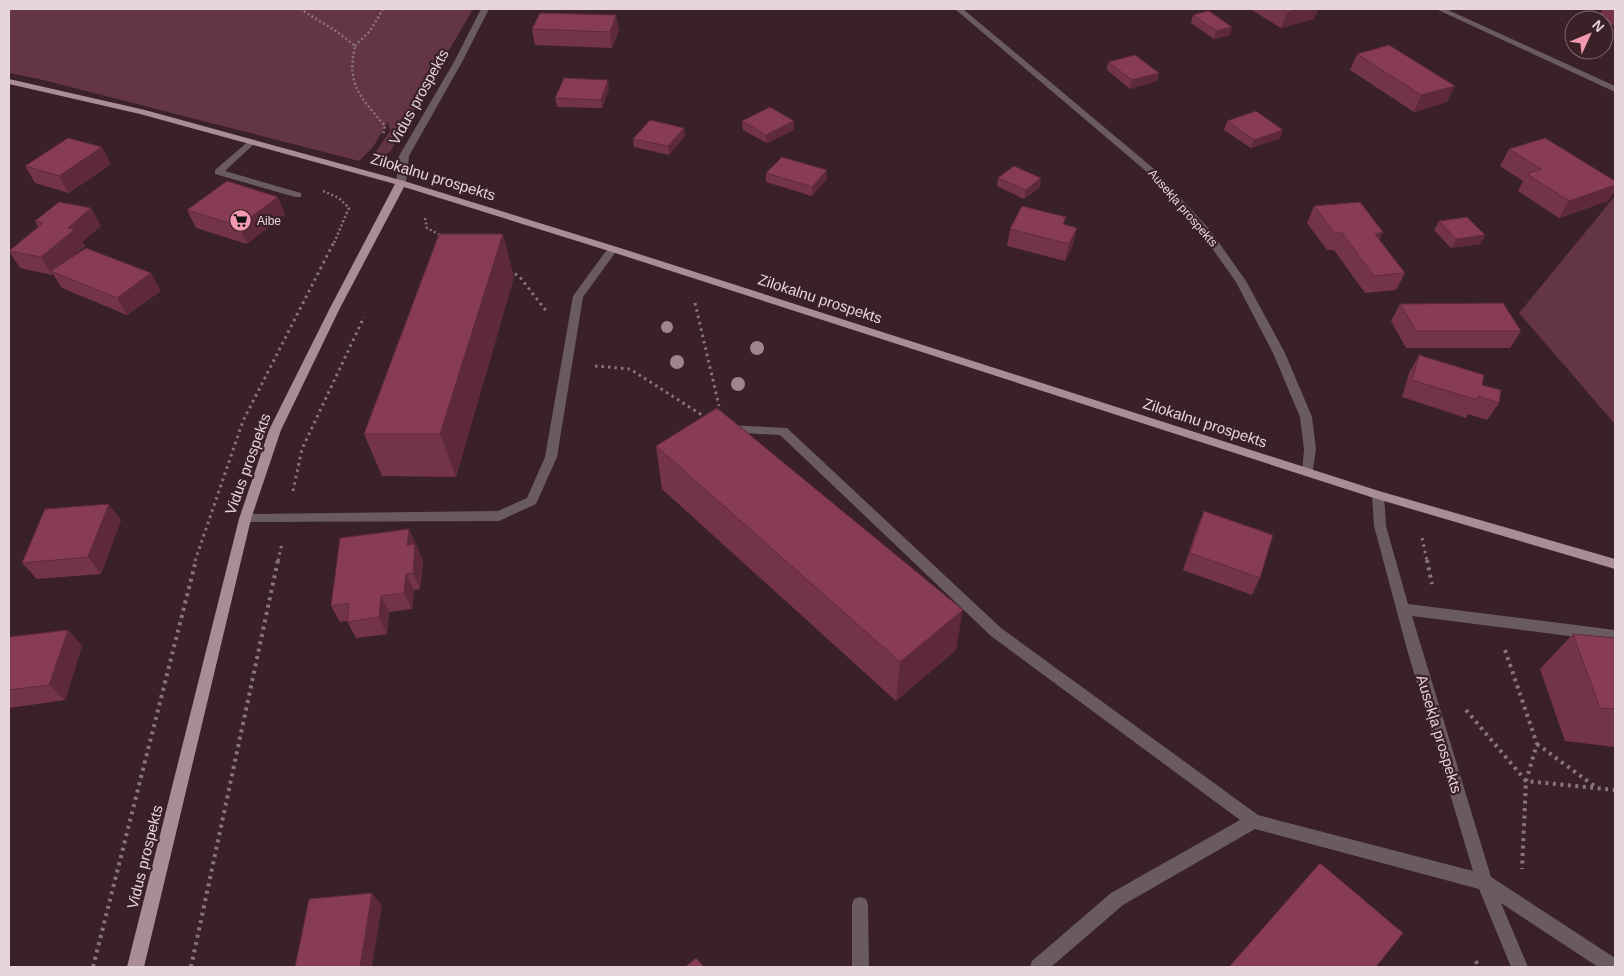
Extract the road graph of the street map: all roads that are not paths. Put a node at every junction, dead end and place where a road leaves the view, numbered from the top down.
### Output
1 (485, 9) edge
2 (959, 9) edge
3 (1460, 9) edge
4 (1444, 11) edge
5 (9, 82) edge
6 (1615, 88) edge
7 (251, 142) junction
8 (401, 183) junction
9 (298, 195) dead end
10 (613, 248) junction
11 (725, 429) edge
12 (1308, 473) junction
13 (1378, 496) junction
14 (244, 519) junction
15 (1615, 564) edge
16 (1403, 609) junction
17 (1615, 636) edge
18 (1254, 822) junction
19 (1484, 882) junction
20 (860, 906) dead end
21 (135, 967) edge
22 (861, 967) edge
23 (1038, 967) edge
24 (1518, 967) edge
25 (1612, 967) edge

1 - 8 street, Vidus prospekts
2 - 12 street, Ausekļa prospekts
3 - 4 street
4 - 6 street
5 - 7 main road, Zilokalnu prospekts
7 - 8 main road, Zilokalnu prospekts
7 - 9 street
8 - 10 main road, Zilokalnu prospekts
8 - 14 main road, Vidus prospekts
10 - 12 main road, Zilokalnu prospekts
10 - 14 street
11 - 18 street
12 - 13 main road, Zilokalnu prospekts
13 - 15 main road, Zilokalnu prospekts
13 - 16 street, Ausekļa prospekts
14 - 21 main road, Vidus prospekts
16 - 17 street
16 - 19 street, Ausekļa prospekts
18 - 19 street
18 - 23 street
19 - 24 street, Ausekļa prospekts
19 - 25 street
20 - 22 street

